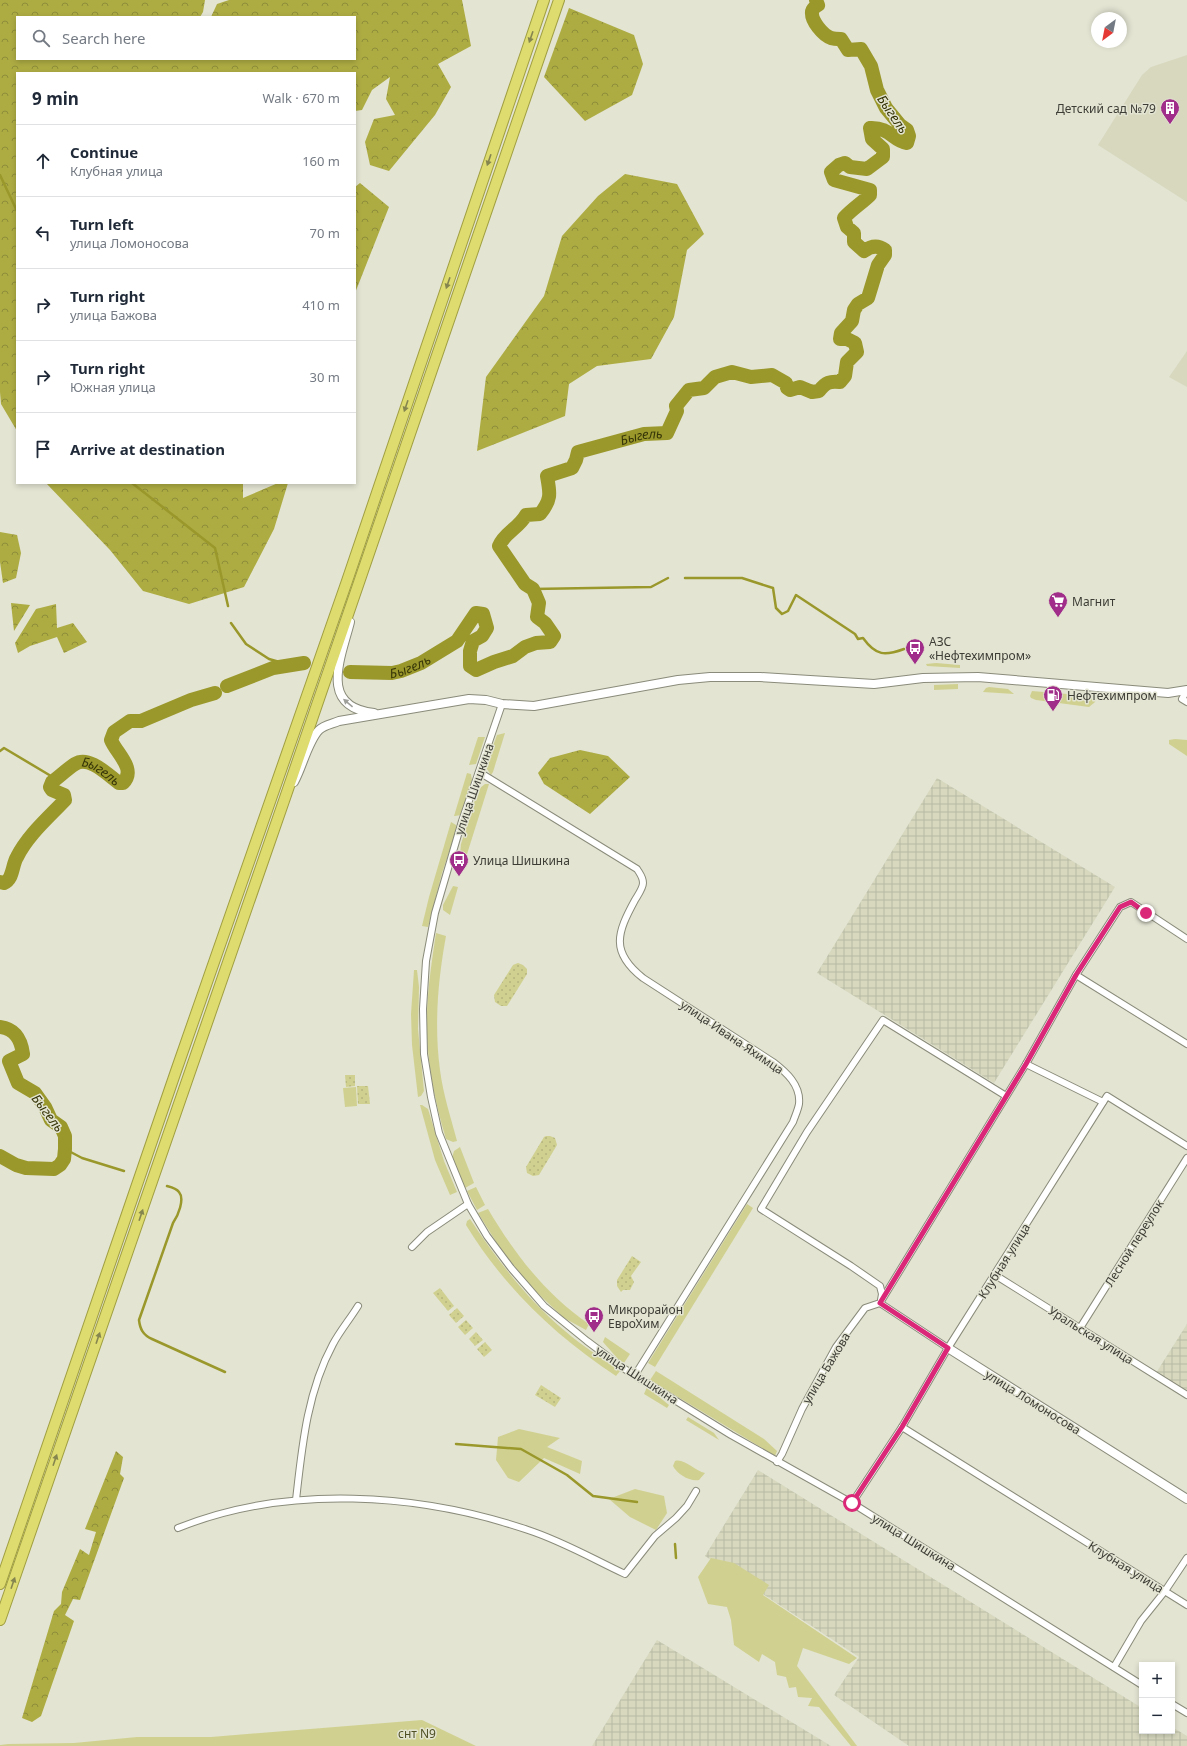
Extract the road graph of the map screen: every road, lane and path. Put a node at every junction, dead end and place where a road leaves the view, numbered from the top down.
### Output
1 (544, 0) edge
2 (559, 0) edge
3 (359, 584) junction
4 (1187, 690) edge
5 (1184, 701) edge
6 (502, 704) junction
7 (384, 714) junction
8 (479, 772) junction
9 (286, 795) junction
10 (1187, 939) edge
11 (1076, 975) junction
12 (1187, 1044) edge
13 (1026, 1064) junction
14 (1006, 1096) junction
15 (1103, 1102) junction
16 (1187, 1146) edge
17 (1187, 1158) edge
18 (468, 1204) junction
19 (412, 1247) dead end
20 (996, 1275) junction
21 (880, 1303) junction
22 (358, 1306) dead end
23 (1080, 1328) junction
24 (948, 1348) junction
25 (635, 1375) junction
26 (1187, 1395) edge
27 (902, 1427) junction
28 (777, 1462) junction
29 (696, 1491) dead end
30 (1187, 1498) edge
31 (296, 1500) junction
32 (852, 1503) junction
33 (178, 1528) dead end
34 (1187, 1558) edge
35 (0, 1584) edge
36 (1165, 1591) junction
37 (1187, 1605) edge
38 (0, 1620) edge
39 (1114, 1667) junction
40 (1139, 1683) edge
41 (1175, 1706) edge
42 (1187, 1713) edge

1 -> 35 highway
2 - 3 highway
7 -> 3 street
3 - 9 highway
4 - 5 street
4 - 6 street
6 - 7 street
6 - 8 street, улица Шишкина
7 - 9 street
8 - 18 street, улица Шишкина
8 - 25 street, улица Ивана Яхимца
38 -> 9 highway
10 - 11 street
11 - 12 street
11 - 13 street
13 - 14 street
13 - 15 street
14 - 21 street
14 - 21 street
15 - 16 street, Клубная улица
15 - 20 street, Клубная улица
17 - 23 street, Лесной переулок
18 - 19 street
18 - 25 street, улица Шишкина
20 - 23 street, Уральская улица
20 - 24 street, Клубная улица
21 - 24 street, улица Ломоносова
21 - 28 street, улица Бажова
22 - 31 street
23 - 26 street, Уральская улица
24 - 27 street, Клубная улица
24 - 30 street, улица Ломоносова
25 - 28 street, улица Шишкина
27 - 32 street, Клубная улица
27 - 36 street, Клубная улица
28 - 32 street, улица Шишкина
29 - 31 street
31 - 33 street
32 - 39 street, улица Шишкина
34 - 36 street
36 - 37 street, Клубная улица
36 - 39 street
39 - 40 street, улица Шишкина
41 - 42 street

